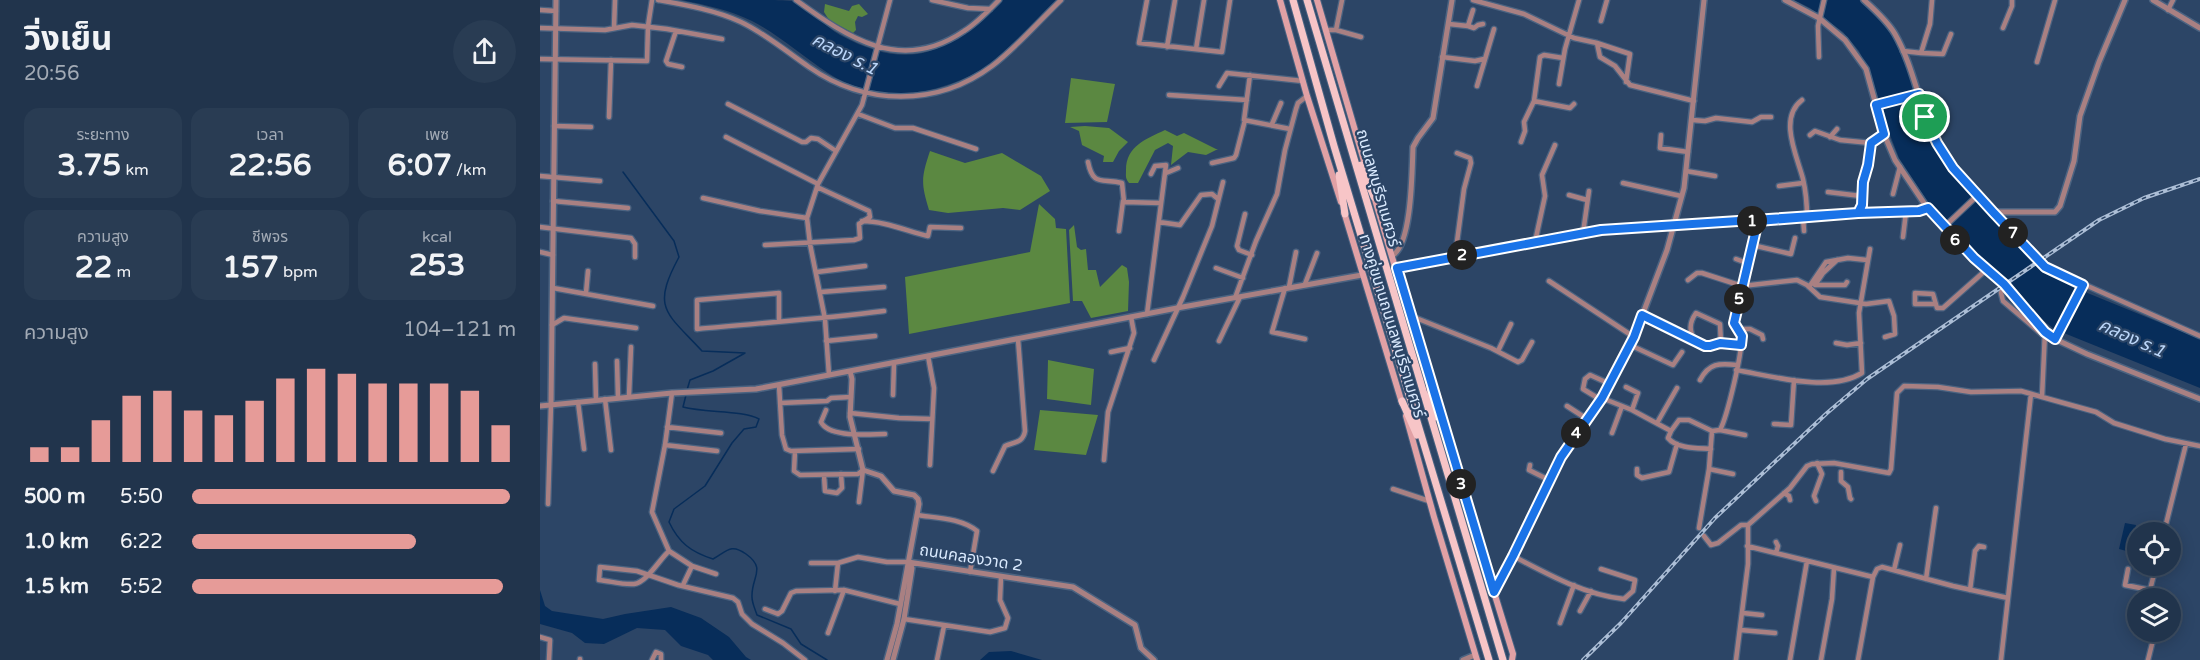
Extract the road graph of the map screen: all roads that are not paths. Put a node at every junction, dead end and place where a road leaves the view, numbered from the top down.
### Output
1 (556, 0) edge
2 (615, 0) edge
3 (652, 0) edge
4 (658, 0) edge
5 (796, 0) edge
6 (890, 0) edge
7 (932, 0) edge
8 (999, 0) edge
9 (1061, 0) edge
10 (1147, 0) edge
11 (1175, 0) edge
12 (1204, 0) edge
13 (1230, 0) edge
14 (1280, 0) edge
15 (1293, 0) edge
16 (1306, 0) edge
17 (1317, 0) edge
18 (1342, 0) edge
19 (1452, 0) edge
20 (1473, 0) edge
21 (1580, 0) edge
22 (1607, 0) edge
23 (1704, 0) edge
24 (1785, 0) edge
25 (1824, 0) edge
26 (1864, 0) edge
27 (1932, 0) edge
28 (2012, 0) edge
29 (2055, 0) edge
30 (2125, 0) edge
31 (2153, 0) edge
32 (2173, 0) edge
33 (990, 9) junction
34 (540, 10) edge
35 (1473, 10) dead end
36 (2168, 10) junction
37 (556, 11) junction
38 (1819, 18) junction
39 (1601, 21) dead end
40 (1313, 22) junction
41 (1449, 24) junction
42 (1483, 24) dead end
43 (648, 26) junction
44 (1301, 26) junction
45 (1468, 26) junction
46 (540, 28) edge
47 (614, 28) junction
48 (2003, 28) dead end
49 (2200, 28) edge
50 (555, 29) junction
51 (1494, 29) dead end
52 (1326, 30) junction
53 (1336, 30) junction
54 (676, 31) junction
55 (1569, 34) junction
56 (1951, 34) dead end
57 (1361, 37) dead end
58 (722, 39) dead end
59 (1597, 43) junction
60 (1167, 46) junction
61 (878, 48) junction
62 (1196, 49) junction
63 (1903, 51) junction
64 (1921, 53) junction
65 (1442, 57) junction
66 (1819, 57) dead end
67 (1563, 58) junction
68 (540, 59) edge
69 (1484, 59) junction
70 (555, 60) junction
71 (611, 60) junction
72 (2037, 62) dead end
73 (682, 67) dead end
74 (1250, 75) junction
75 (1303, 81) junction
76 (1626, 82) junction
77 (1559, 84) dead end
78 (1219, 86) dead end
79 (1477, 86) dead end
80 (867, 91) junction
81 (1919, 94) junction
82 (1169, 95) dead end
83 (1307, 96) junction
84 (1247, 100) junction
85 (1802, 100) dead end
86 (1534, 101) junction
87 (1694, 101) junction
88 (1281, 103) dead end
89 (728, 104) dead end
90 (1574, 104) dead end
91 (1876, 105) junction
92 (858, 114) junction
93 (609, 117) dead end
94 (1771, 117) dead end
95 (1245, 120) junction
96 (1692, 120) junction
97 (1272, 124) junction
98 (1517, 124) dead end
99 (1524, 125) junction
100 (554, 126) junction
101 (591, 127) dead end
102 (1290, 129) junction
103 (1346, 129) junction
104 (1837, 129) dead end
105 (1884, 134) junction
106 (1661, 135) dead end
107 (1810, 135) dead end
108 (726, 137) dead end
109 (1830, 137) junction
110 (1521, 142) dead end
111 (1871, 143) junction
112 (1555, 145) dead end
113 (1334, 146) junction
114 (976, 149) dead end
115 (836, 151) junction
116 (1688, 152) junction
117 (1456, 153) dead end
118 (1088, 162) dead end
119 (1212, 163) dead end
120 (1900, 167) junction
121 (1178, 168) dead end
122 (1686, 171) junction
123 (1166, 173) junction
124 (1151, 174) dead end
125 (540, 176) edge
126 (1715, 176) dead end
127 (554, 177) junction
128 (600, 181) dead end
129 (1222, 182) dead end
130 (1623, 183) dead end
131 (1803, 183) junction
132 (817, 185) junction
133 (1779, 186) dead end
134 (1589, 191) dead end
135 (1828, 192) dead end
136 (1162, 193) junction
137 (1171, 194) dead end
138 (1893, 194) dead end
139 (1569, 195) dead end
140 (1862, 195) junction
141 (1681, 196) junction
142 (1976, 196) junction
143 (1374, 197) junction
144 (703, 198) dead end
145 (1218, 199) junction
146 (553, 201) junction
147 (1122, 201) junction
148 (1587, 201) junction
149 (1161, 203) junction
150 (628, 208) dead end
151 (1928, 208) junction
152 (1906, 212) junction
153 (1993, 212) junction
154 (1858, 213) junction
155 (1245, 214) dead end
156 (1345, 214) junction
157 (1805, 217) junction
158 (807, 218) junction
159 (862, 221) junction
160 (1758, 221) junction
161 (1159, 222) junction
162 (1673, 226) junction
163 (1945, 226) junction
164 (540, 227) edge
165 (960, 228) dead end
166 (553, 229) junction
167 (1119, 231) dead end
168 (1804, 231) dead end
169 (1583, 233) junction
170 (1903, 237) dead end
171 (1795, 238) dead end
172 (1535, 243) junction
173 (810, 244) junction
174 (765, 245) dead end
175 (1752, 245) junction
176 (1870, 249) dead end
177 (540, 252) edge
178 (1296, 252) dead end
179 (1317, 252) dead end
180 (553, 255) junction
181 (1252, 255) junction
182 (1393, 255) junction
183 (635, 257) dead end
184 (1455, 257) junction
185 (1736, 258) dead end
186 (1839, 259) junction
187 (1867, 260) junction
188 (1747, 264) junction
189 (865, 266) dead end
190 (1216, 268) dead end
191 (1397, 268) junction
192 (1986, 270) junction
193 (588, 271) dead end
194 (817, 272) junction
195 (1362, 275) junction
196 (1243, 278) junction
197 (1688, 280) dead end
198 (1549, 281) dead end
199 (1847, 282) dead end
200 (1305, 284) junction
201 (2004, 284) junction
202 (1816, 285) junction
203 (2083, 285) junction
204 (1742, 286) junction
205 (884, 287) dead end
206 (553, 288) junction
207 (1287, 288) junction
208 (1810, 288) junction
209 (821, 292) junction
210 (586, 293) junction
211 (1238, 297) junction
212 (1860, 302) junction
213 (1936, 304) junction
214 (653, 306) dead end
215 (1177, 308) junction
216 (884, 311) dead end
217 (1147, 314) junction
218 (1642, 315) junction
219 (1411, 316) junction
220 (1131, 317) junction
221 (825, 319) junction
222 (779, 321) junction
223 (1511, 324) dead end
224 (552, 325) junction
225 (636, 328) dead end
226 (1738, 329) junction
227 (2044, 334) junction
228 (875, 336) dead end
229 (2200, 336) edge
230 (1634, 337) junction
231 (1885, 337) dead end
232 (1018, 339) junction
233 (1305, 339) dead end
234 (1763, 339) dead end
235 (2055, 339) junction
236 (826, 340) junction
237 (1219, 341) dead end
238 (1695, 341) junction
239 (1532, 342) dead end
240 (1720, 343) junction
241 (1836, 343) dead end
242 (1861, 343) junction
243 (1630, 345) junction
244 (1741, 345) junction
245 (631, 347) dead end
246 (1130, 348) junction
247 (1498, 351) junction
248 (1111, 352) dead end
249 (1682, 352) dead end
250 (928, 356) junction
251 (1154, 360) dead end
252 (617, 361) dead end
253 (894, 363) junction
254 (595, 364) dead end
255 (1737, 368) junction
256 (850, 371) junction
257 (829, 375) junction
258 (1700, 380) dead end
259 (1794, 380) junction
260 (1429, 381) junction
261 (1610, 384) junction
262 (779, 385) junction
263 (1626, 387) dead end
264 (1677, 388) dead end
265 (672, 393) junction
266 (2031, 394) junction
267 (893, 395) dead end
268 (629, 396) junction
269 (851, 397) junction
270 (2042, 397) junction
271 (618, 398) junction
272 (605, 399) junction
273 (1602, 399) junction
274 (2200, 399) edge
275 (596, 400) junction
276 (1402, 401) junction
277 (578, 402) junction
278 (780, 403) junction
279 (551, 404) junction
280 (540, 406) edge
281 (1567, 406) dead end
282 (1622, 406) junction
283 (826, 410) dead end
284 (1632, 410) junction
285 (850, 413) junction
286 (932, 419) junction
287 (1587, 419) junction
288 (1657, 423) junction
289 (1773, 424) dead end
290 (667, 427) junction
291 (1720, 430) junction
292 (1671, 431) junction
293 (1712, 431) junction
294 (721, 433) dead end
295 (1612, 433) dead end
296 (855, 434) junction
297 (885, 434) dead end
298 (1745, 435) dead end
299 (1677, 444) junction
300 (2186, 444) junction
301 (664, 445) junction
302 (2200, 446) edge
303 (584, 448) dead end
304 (859, 449) junction
305 (1711, 449) junction
306 (611, 450) dead end
307 (1441, 450) junction
308 (717, 451) dead end
309 (795, 451) junction
310 (1426, 456) junction
311 (1104, 460) dead end
312 (1817, 463) junction
313 (930, 465) dead end
314 (1530, 465) dead end
315 (1843, 465) junction
316 (1637, 469) dead end
317 (1709, 469) junction
318 (863, 470) junction
319 (993, 471) dead end
320 (1841, 472) junction
321 (841, 474) junction
322 (1733, 474) dead end
323 (1848, 474) dead end
324 (824, 475) junction
325 (1549, 480) junction
326 (1394, 489) dead end
327 (1784, 492) junction
328 (1706, 495) junction
329 (1714, 496) dead end
330 (1851, 499) dead end
331 (1790, 500) dead end
332 (1429, 501) junction
333 (1775, 501) junction
334 (1816, 501) dead end
335 (859, 502) dead end
336 (548, 504) dead end
337 (1781, 506) dead end
338 (1936, 508) dead end
339 (917, 515) junction
340 (2166, 522) edge
341 (1748, 525) junction
342 (1699, 528) dead end
343 (1704, 536) dead end
344 (1776, 542) dead end
345 (1900, 545) dead end
346 (1747, 546) junction
347 (1984, 547) dead end
348 (669, 551) junction
349 (1776, 554) junction
350 (1513, 556) junction
351 (1807, 561) junction
352 (838, 562) junction
353 (908, 562) junction
354 (811, 563) dead end
355 (692, 566) junction
356 (1834, 568) junction
357 (1600, 569) dead end
358 (1894, 570) junction
359 (970, 572) junction
360 (716, 574) dead end
361 (2127, 574) edge
362 (648, 576) junction
363 (1001, 577) junction
364 (1873, 577) junction
365 (1926, 579) junction
366 (683, 585) junction
367 (1574, 585) junction
368 (2140, 588) edge
369 (844, 590) junction
370 (1970, 590) junction
371 (835, 591) junction
372 (1591, 591) junction
373 (1494, 592) junction
374 (2008, 598) junction
375 (900, 604) junction
376 (765, 609) dead end
377 (1580, 610) dead end
378 (1556, 612) dead end
379 (1743, 613) junction
380 (1564, 614) junction
381 (1762, 615) dead end
382 (904, 619) junction
383 (1560, 623) dead end
384 (944, 626) junction
385 (1741, 630) junction
386 (828, 633) dead end
387 (1775, 633) dead end
388 (540, 637) edge
389 (2152, 642) edge
390 (1476, 658) edge
391 (549, 660) edge
392 (652, 660) edge
393 (661, 660) edge
394 (805, 660) edge
395 (887, 660) edge
396 (893, 660) edge
397 (937, 660) edge
398 (1154, 660) edge
399 (1463, 660) edge
400 (1489, 660) edge
401 (1503, 660) edge
402 (1512, 660) edge
403 (1736, 660) edge
404 (1790, 660) edge
405 (1821, 660) edge
406 (1858, 660) edge
407 (2001, 660) edge
408 (2148, 660) edge

1 - 37 street
2 - 47 street
3 - 43 street
4 - 80 street
5 - 61 street
6 - 61 street
7 - 33 street
8 - 33 street
9 - 80 street
10 - 60 street
11 - 60 street
12 - 62 street
13 - 62 street
14 - 75 main road, ทางคู่ขนานถนนลพบุรีราเมศวร์
15 - 44 main road, ถนนลพบุรีราเมศวร์
16 - 40 main road, ถนนลพบุรีราเมศวร์
17 - 52 main road, ทางคู่ขนานถนนลพบุรีราเมศวร์
18 - 53 street
19 - 41 street
20 - 55 street
21 - 55 street
22 - 39 street
23 - 87 street
24 - 38 street
25 - 38 street
26 - 63 street
27 - 64 street
28 - 48 street
29 - 72 street
30 - 153 street
31 - 36 street
32 - 36 street
33 - 61 street
34 - 37 street
35 - 45 street
36 - 49 street
37 - 50 street
38 - 66 street
38 - 91 street
40 - 44 main road
40 - 103 main road, ถนนลพบุรีราเมศวร์
41 - 45 street
41 - 65 street
42 - 45 street
43 - 47 street
43 - 54 street
43 - 71 street
44 - 113 main road, ถนนลพบุรีราเมศวร์
46 - 50 street
47 - 50 street
50 - 70 street
51 - 69 street
52 - 53 street
52 - 143 main road, ทางคู่ขนานถนนลพบุรีราเมศวร์
53 - 57 street
54 - 58 street
54 - 73 street
55 - 59 street
55 - 67 street
56 - 64 street
59 - 76 street
59 - 76 street
60 - 62 street
61 - 80 street
63 - 64 street
63 - 81 street
65 - 69 street
65 - 182 street
67 - 77 street
67 - 86 street
68 - 70 street
69 - 79 street
70 - 71 street
70 - 100 street
71 - 93 street
74 - 75 street
74 - 78 street
74 - 84 street
75 - 83 main road, ทางคู่ขนานถนนลพบุรีราเมศวร์
76 - 87 street
80 - 92 street
81 - 91 street
81 - 142 street
82 - 84 street
83 - 102 street
83 - 156 main road, ทางคู่ขนานถนนลพบุรีราเมศวร์
84 - 95 street
85 - 131 street
86 - 90 street
86 - 99 street
87 - 96 street
88 - 97 street
89 - 115 street
91 - 105 street
92 - 114 street
92 - 115 street
94 - 96 street
95 - 97 street
95 - 119 street
96 - 116 street
97 - 102 street
98 - 99 street
99 - 110 street
100 - 101 street
100 - 127 street
102 - 181 street
103 - 143 main road
103 - 307 main road, ถนนลพบุรีราเมศวร์
104 - 109 street
105 - 111 street
105 - 120 street
106 - 116 street
107 - 109 street
108 - 132 street
109 - 111 street
111 - 140 street
112 - 172 street
113 - 156 main road
113 - 310 main road, ถนนลพบุรีราเมศวร์
115 - 132 street
116 - 122 street
117 - 184 street
118 - 147 street
120 - 138 street
120 - 151 street
121 - 123 street
122 - 126 street
122 - 141 street
123 - 124 street
123 - 136 street
125 - 127 street
127 - 128 street
127 - 146 street
129 - 145 street
130 - 141 street
131 - 133 street
131 - 157 street
132 - 158 street
132 - 159 street
134 - 148 street
135 - 140 street
136 - 137 street
136 - 149 street
139 - 148 street
140 - 154 street
141 - 162 street
142 - 153 street
142 - 163 street
143 - 182 main road, ทางคู่ขนานถนนลพบุรีราเมศวร์
144 - 158 street
145 - 161 street
145 - 215 street
146 - 150 street
146 - 166 street
147 - 149 street
147 - 167 street
148 - 169 street
149 - 161 street
151 - 152 street
151 - 163 street
152 - 154 street
152 - 170 street
153 - 203 street
154 - 157 street
155 - 181 street
156 - 195 main road, ทางคู่ขนานถนนลพบุรีราเมศวร์
157 - 160 street
157 - 168 street
158 - 173 street
159 - 165 street
159 - 173 street
160 - 162 street
160 - 175 street
161 - 217 street
162 - 169 street
162 - 218 street
163 - 192 street
164 - 166 street
166 - 180 street
166 - 183 street
169 - 172 street
171 - 175 street
172 - 184 street
173 - 174 street
173 - 194 street
175 - 188 street
176 - 187 street
177 - 180 street
178 - 207 street
179 - 200 street
180 - 206 street
181 - 196 street
182 - 191 main road, ทางคู่ขนานถนนลพบุรีราเมศวร์
184 - 191 street
185 - 188 street
186 - 187 street
186 - 202 street
186 - 208 street
187 - 212 street
188 - 204 street
189 - 194 street
190 - 196 street
191 - 219 main road, ทางคู่ขนานถนนลพบุรีราเมศวร์
192 - 201 street
192 - 213 street
193 - 210 street
194 - 209 street
195 - 200 street
195 - 276 main road, ทางคู่ขนานถนนลพบุรีราเมศวร์
196 - 211 street
197 - 204 street
198 - 230 street
199 - 202 street
200 - 207 street
201 - 227 street
201 - 227 street
202 - 208 street
203 - 229 street
203 - 235 street
204 - 208 street
204 - 226 street
205 - 209 street
206 - 210 street
206 - 224 street
207 - 211 street
207 - 233 street
208 - 212 street
209 - 221 street
210 - 214 street
211 - 215 street
211 - 237 street
212 - 231 street
212 - 242 street
213 - 213 street
215 - 217 street
215 - 251 street
216 - 221 street
217 - 220 street
218 - 230 street
218 - 238 street
219 - 247 street
219 - 260 main road, ทางคู่ขนานถนนลพบุรีราเมศวร์
220 - 232 street
220 - 246 street
221 - 222 street
221 - 236 street
222 - 222 street
223 - 247 street
224 - 225 street
224 - 279 street
226 - 234 street
226 - 244 street
227 - 235 street
227 - 270 street
228 - 236 street
230 - 243 street
232 - 250 street
232 - 319 street
235 - 274 street
236 - 257 street
238 - 240 street
238 - 240 street
239 - 247 street
240 - 244 street
241 - 242 street
242 - 259 street
243 - 249 street
243 - 261 street
244 - 255 street
245 - 268 street
246 - 248 street
246 - 311 street
250 - 253 street
250 - 286 street
252 - 271 street
253 - 256 street
253 - 267 street
254 - 275 street
255 - 258 street
255 - 259 street
255 - 291 street
256 - 257 street
256 - 269 street
257 - 262 street
259 - 289 street
260 - 307 main road
260 - 373 main road, ทางคู่ขนานถนนลพบุรีราเมศวร์
261 - 273 street
261 - 273 street
262 - 265 street
262 - 278 street
263 - 284 street
264 - 288 street
265 - 268 street
265 - 290 street
266 - 270 street
266 - 315 street
266 - 374 street
268 - 271 street
269 - 278 street
269 - 285 street
270 - 300 street
271 - 272 street
272 - 275 street
272 - 306 street
273 - 282 street
273 - 287 street
275 - 277 street
276 - 310 main road
276 - 332 main road, ทางคู่ขนานถนนลพบุรีราเมศวร์
277 - 279 street
277 - 303 street
278 - 309 street
279 - 280 street
279 - 336 street
281 - 287 street
282 - 284 street
282 - 295 street
283 - 296 street
284 - 288 street
285 - 286 street
285 - 296 street
286 - 313 street
287 - 325 street
288 - 292 street
290 - 294 street
290 - 301 street
291 - 293 street
291 - 298 street
292 - 293 street
292 - 299 street
293 - 305 street
296 - 297 street
296 - 304 street
299 - 305 street
299 - 316 street
300 - 302 street
300 - 340 street
301 - 308 street
301 - 348 street
304 - 309 street
304 - 318 street
305 - 317 street
307 - 401 main road, ถนนลพบุรีราเมศวร์
309 - 324 street
310 - 400 main road, ถนนลพบุรีราเมศวร์
312 - 315 street
312 - 327 street
312 - 334 street
314 - 325 street
315 - 320 street
317 - 322 street
317 - 328 street
318 - 321 street
318 - 335 street
318 - 339 street
320 - 323 street
320 - 330 street
321 - 324 street
321 - 324 street
325 - 350 street
326 - 332 street
327 - 331 street
327 - 333 street
328 - 329 street
328 - 342 street
332 - 390 main road, ทางคู่ขนานถนนลพบุรีราเมศวร์
333 - 337 street
333 - 341 street
338 - 365 street
339 - 353 street, ถนนคลองวาด 2
339 - 359 street
341 - 343 street
341 - 346 street
344 - 349 street
345 - 358 street
346 - 349 street
346 - 379 street
347 - 370 street
348 - 355 street
348 - 362 street
349 - 351 street
350 - 367 street
350 - 373 street
351 - 356 street
351 - 404 street
352 - 353 street
352 - 354 street
352 - 371 street
353 - 359 street, ถนนคลองวาด 2
353 - 375 street
353 - 382 street
355 - 360 street
355 - 366 street
356 - 364 street
356 - 405 street
357 - 372 street
358 - 364 street
358 - 365 street
359 - 363 street, ถนนคลองวาด 2
361 - 368 street
362 - 362 street
362 - 366 street
363 - 384 street
363 - 398 street, ถนนคลองวาด 2
364 - 406 street
365 - 370 street
366 - 394 street
367 - 372 street
367 - 380 street
369 - 371 street
369 - 375 street
369 - 386 street
370 - 374 street
371 - 376 street
372 - 377 street
373 - 402 main road, ทางคู่ขนานถนนลพบุรีราเมศวร์
374 - 407 street
375 - 395 street
378 - 380 street
379 - 381 street
379 - 385 street
380 - 383 street
382 - 384 street
382 - 396 street
384 - 397 street
385 - 387 street
385 - 403 street
388 - 391 street
389 - 408 street
390 - 399 street
392 - 393 street

